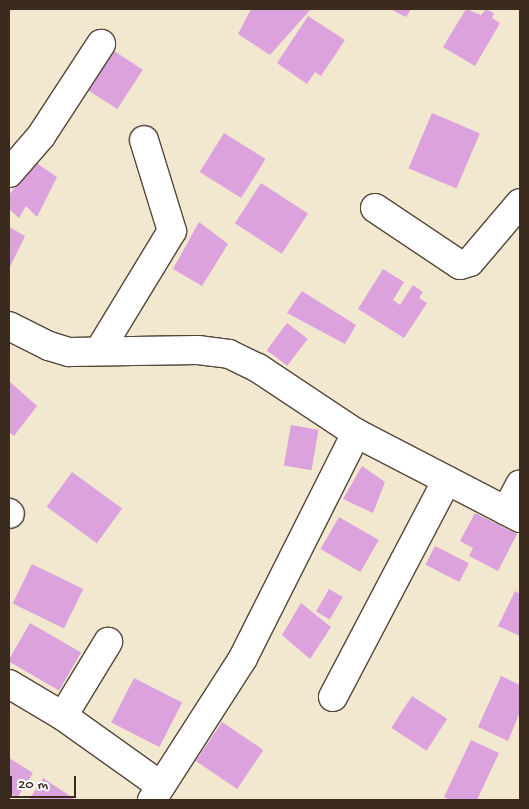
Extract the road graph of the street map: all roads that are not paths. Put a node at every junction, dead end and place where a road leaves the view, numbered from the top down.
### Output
1 (101, 44) dead end
2 (144, 140) dead end
3 (9, 173) edge
4 (520, 203) edge
5 (375, 208) dead end
6 (9, 326) edge
7 (99, 351) junction
8 (356, 433) junction
9 (447, 480) junction
10 (520, 485) edge
11 (513, 514) edge
12 (108, 642) dead end
13 (9, 684) edge
14 (333, 697) dead end
15 (63, 716) junction
16 (156, 793) edge

1 - 3 street
2 - 7 street
4 - 5 street
6 - 7 street
7 - 8 street
8 - 9 street
8 - 16 street
9 - 11 street
9 - 14 street
10 - 11 street
12 - 15 street
13 - 15 street
15 - 16 street

